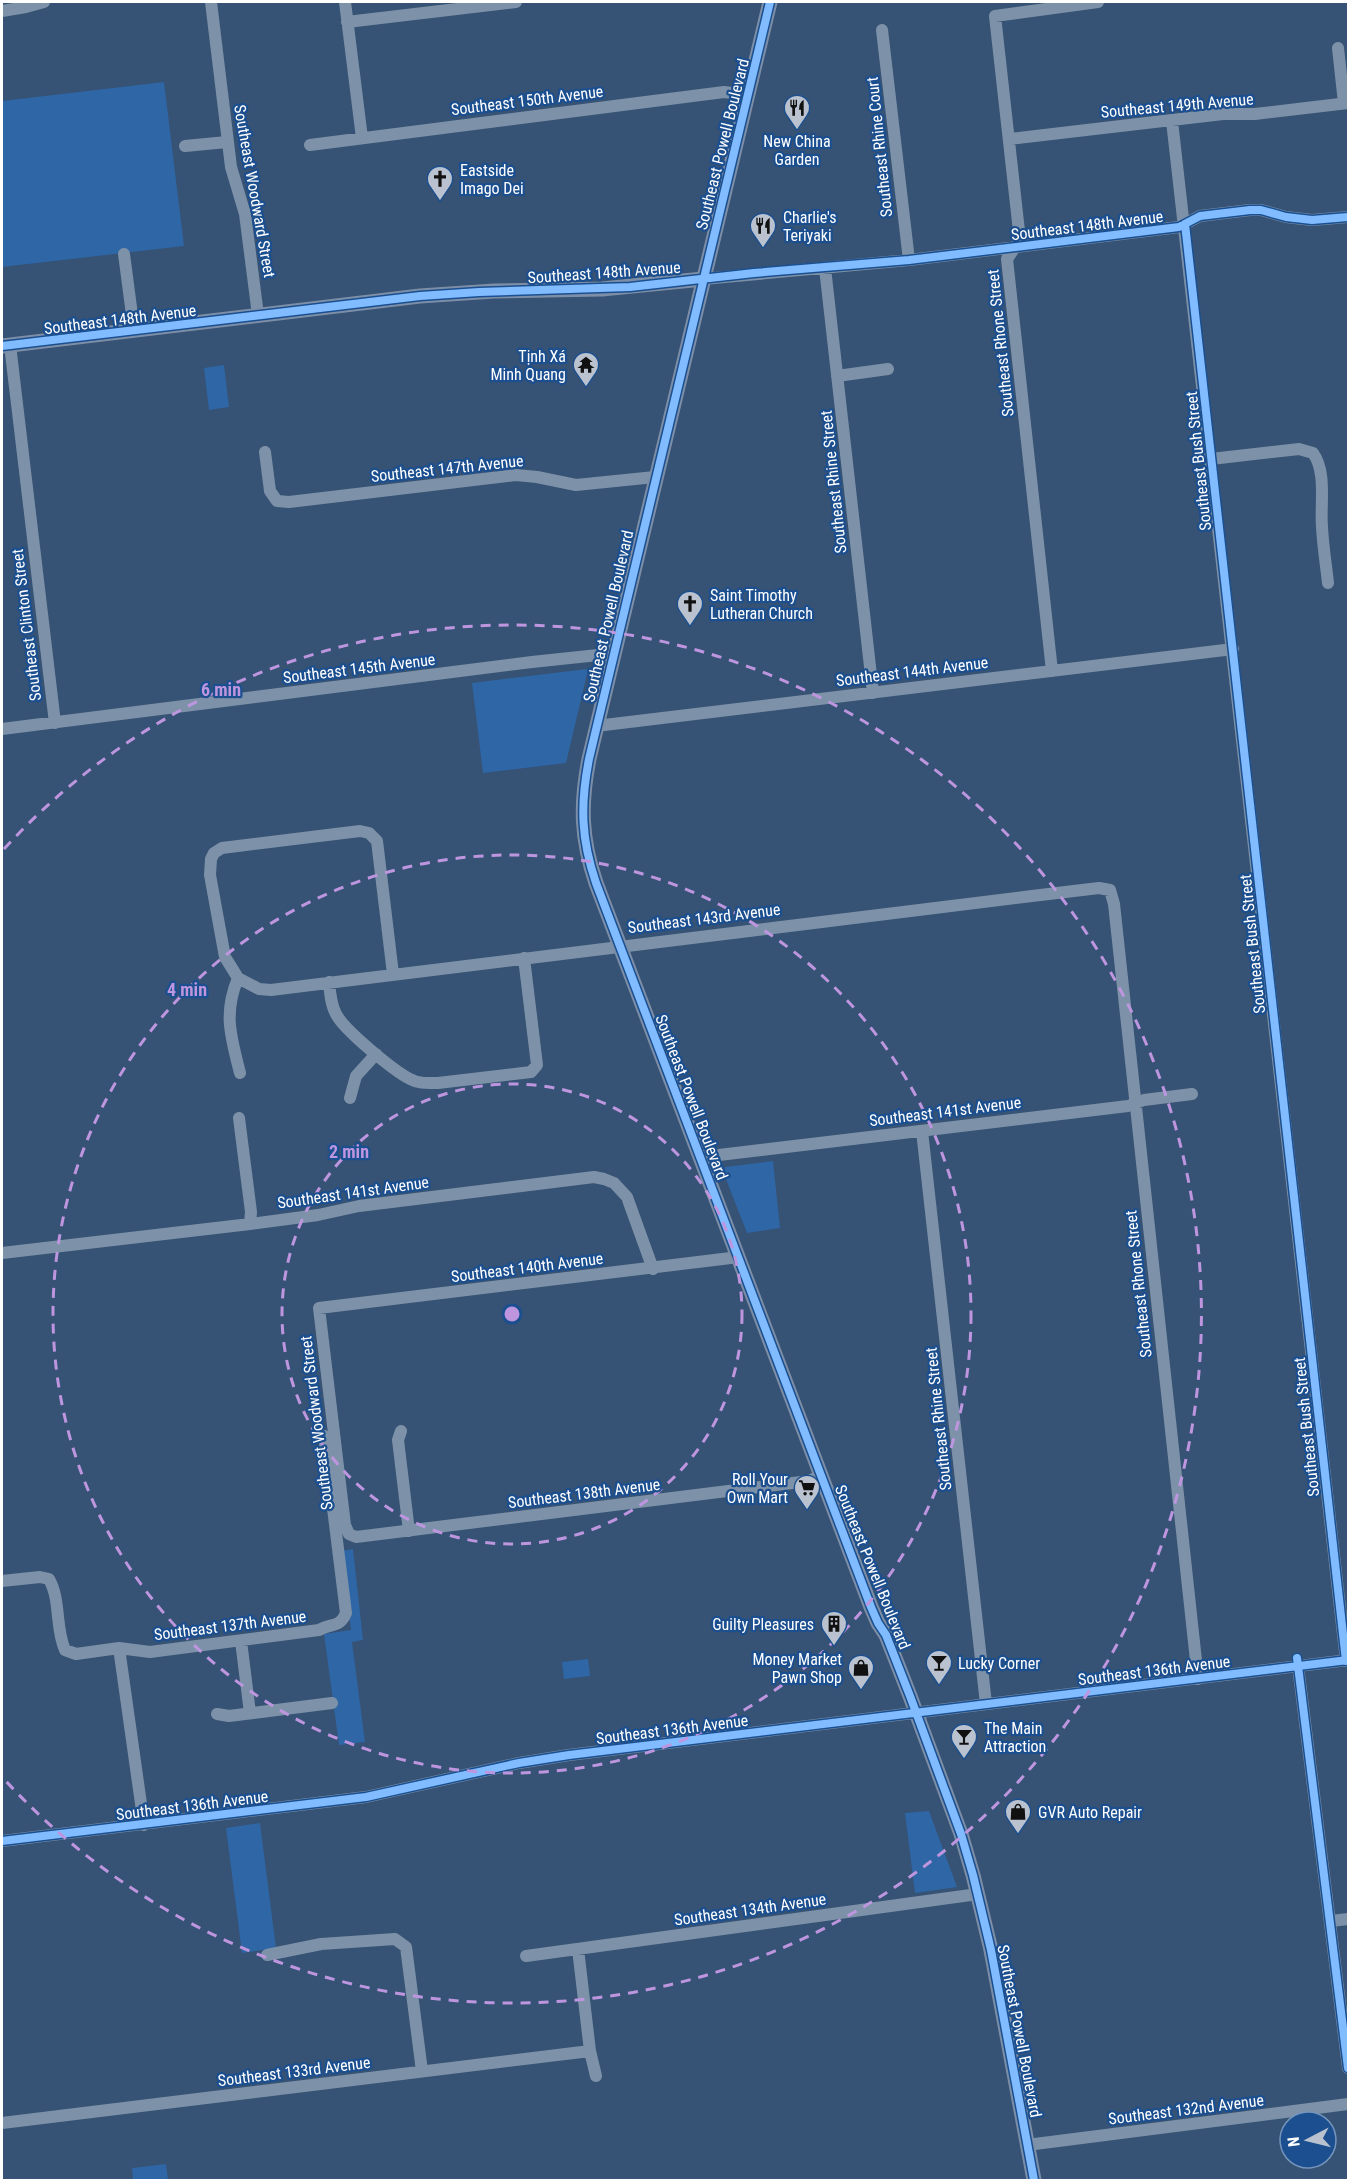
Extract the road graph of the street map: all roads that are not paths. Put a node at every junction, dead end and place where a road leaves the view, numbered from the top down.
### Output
1 (44, 2) edge
2 (211, 2) edge
3 (345, 2) edge
4 (516, 2) edge
5 (770, 2) edge
6 (1098, 2) edge
7 (2, 11) edge
8 (347, 22) junction
9 (882, 30) dead end
10 (1338, 48) dead end
11 (748, 95) junction
12 (1346, 103) edge
13 (1172, 121) junction
14 (362, 138) junction
15 (1009, 139) junction
16 (227, 142) junction
17 (310, 145) dead end
18 (185, 146) dead end
19 (1348, 217) edge
20 (1185, 224) junction
21 (1015, 248) junction
22 (124, 254) dead end
23 (909, 260) junction
24 (825, 268) junction
25 (703, 279) junction
26 (258, 315) junction
27 (134, 330) junction
28 (6, 346) edge
29 (888, 369) dead end
30 (837, 375) junction
31 (265, 452) dead end
32 (1211, 459) junction
33 (655, 477) junction
34 (1328, 584) dead end
35 (1233, 649) junction
36 (613, 656) junction
37 (1052, 671) junction
38 (873, 693) junction
39 (55, 723) junction
40 (596, 726) junction
41 (2, 729) edge
42 (1106, 888) joint
43 (619, 945) junction
44 (524, 958) junction
45 (393, 974) junction
46 (238, 978) junction
47 (329, 982) junction
48 (376, 1054) junction
49 (240, 1073) dead end
50 (1192, 1094) dead end
51 (350, 1098) dead end
52 (1135, 1103) junction
53 (239, 1118) dead end
54 (922, 1131) junction
55 (701, 1159) junction
56 (250, 1224) junction
57 (2, 1253) edge
58 (739, 1257) junction
59 (653, 1269) junction
60 (319, 1308) joint
61 (401, 1431) dead end
62 (324, 1436) dead end
63 (822, 1475) junction
64 (409, 1531) junction
65 (349, 1534) joint
66 (2, 1581) edge
67 (343, 1620) joint
68 (241, 1641) junction
69 (119, 1648) junction
70 (1347, 1660) edge
71 (1298, 1666) junction
72 (1198, 1679) junction
73 (332, 1703) dead end
74 (986, 1704) junction
75 (250, 1713) junction
76 (217, 1714) dead end
77 (911, 1714) junction
78 (144, 1825) junction
79 (2, 1841) edge
80 (978, 1894) junction
81 (1348, 1919) edge
82 (1331, 1921) junction
83 (578, 1949) junction
84 (267, 1955) dead end
85 (526, 1956) dead end
86 (590, 2051) junction
87 (1348, 2068) edge
88 (422, 2071) junction
89 (596, 2076) dead end
90 (1348, 2104) edge
91 (2, 2123) edge
92 (1027, 2145) junction
93 (1034, 2181) edge

1 - 7 street
2 - 16 street, Southeast Woodward Street
3 - 8 street
4 - 8 street
5 - 11 main road, Southeast Powell Boulevard
6 - 15 street, Southeast Rhone Street
8 - 14 street
9 - 23 street, Southeast Rhine Court
10 - 12 street
11 - 14 street, Southeast 150th Avenue
11 - 25 main road, Southeast Powell Boulevard
12 - 13 street, Southeast 149th Avenue
13 - 15 street, Southeast 149th Avenue
13 - 20 street, Southeast Bush Street
14 - 17 street, Southeast 150th Avenue
15 - 21 street, Southeast Rhone Street
16 - 18 street
16 - 26 street, Southeast Woodward Street
19 - 20 street, Southeast 148th Avenue
20 - 21 street, Southeast 148th Avenue
20 - 32 street, Southeast Bush Street
21 - 23 street, Southeast 148th Avenue
21 - 37 street, Southeast Rhone Street
22 - 27 street
23 - 24 street, Southeast 148th Avenue
24 - 25 street, Southeast 148th Avenue
24 - 30 street, Southeast Rhine Street
25 - 26 main road, Southeast 148th Avenue
25 - 33 main road, Southeast Powell Boulevard
26 - 27 main road, Southeast 148th Avenue
27 - 28 main road, Southeast 148th Avenue
28 - 39 street, Southeast Clinton Street
29 - 30 street
30 - 38 street, Southeast Rhine Street
31 - 33 street, Southeast 147th Avenue
32 - 34 street
32 - 35 street, Southeast Bush Street
33 - 36 main road, Southeast Powell Boulevard
35 - 37 street, Southeast 144th Avenue
35 - 70 street, Southeast Bush Street
36 - 39 street, Southeast 145th Avenue
36 - 40 main road, Southeast Powell Boulevard
37 - 38 street, Southeast 144th Avenue
38 - 40 street, Southeast 144th Avenue
39 - 41 street, Southeast 145th Avenue
40 - 43 main road, Southeast Powell Boulevard
42 - 43 street, Southeast 143rd Avenue
42 - 52 street, Southeast Rhone Street
43 - 44 street, Southeast 143rd Avenue
43 - 55 main road, Southeast Powell Boulevard
44 - 45 street, Southeast 143rd Avenue
44 - 48 street
45 - 46 street
45 - 47 street, Southeast 143rd Avenue
46 - 47 street, Southeast 143rd Avenue
46 - 49 street
47 - 48 street
48 - 51 street
50 - 52 street, Southeast 141st Avenue
52 - 54 street, Southeast 141st Avenue
52 - 72 street, Southeast Rhone Street
53 - 56 street
54 - 55 street, Southeast 141st Avenue
54 - 74 street, Southeast Rhine Street
55 - 58 main road, Southeast Powell Boulevard
56 - 57 street, Southeast 141st Avenue
56 - 59 street, Southeast 141st Avenue
58 - 59 street, Southeast 140th Avenue
58 - 63 main road, Southeast Powell Boulevard
59 - 60 street, Southeast 140th Avenue
60 - 65 street, Southeast Woodward Street
61 - 64 street
62 - 67 street, Southeast Woodward Street
63 - 64 street, Southeast 138th Avenue
63 - 77 main road, Southeast Powell Boulevard
64 - 65 street, Southeast 138th Avenue
66 - 69 street, Southeast 137th Avenue
67 - 68 street, Southeast 137th Avenue
68 - 69 street, Southeast 137th Avenue
68 - 75 street
69 - 78 street
70 - 71 street, Southeast 136th Avenue
71 - 72 street, Southeast 136th Avenue
71 - 82 street
72 - 74 street, Southeast 136th Avenue
73 - 75 street
74 - 77 street, Southeast 136th Avenue
75 - 76 street
77 - 78 street, Southeast 136th Avenue
77 - 80 main road, Southeast Powell Boulevard
78 - 79 street, Southeast 136th Avenue
80 - 83 street, Southeast 134th Avenue
80 - 92 main road, Southeast Powell Boulevard
81 - 82 street
82 - 87 street
83 - 85 street, Southeast 134th Avenue
83 - 86 street
84 - 88 street
86 - 88 street, Southeast 133rd Avenue
86 - 89 street
88 - 91 street, Southeast 133rd Avenue
90 - 92 street, Southeast 132nd Avenue
92 - 93 main road, Southeast Powell Boulevard

